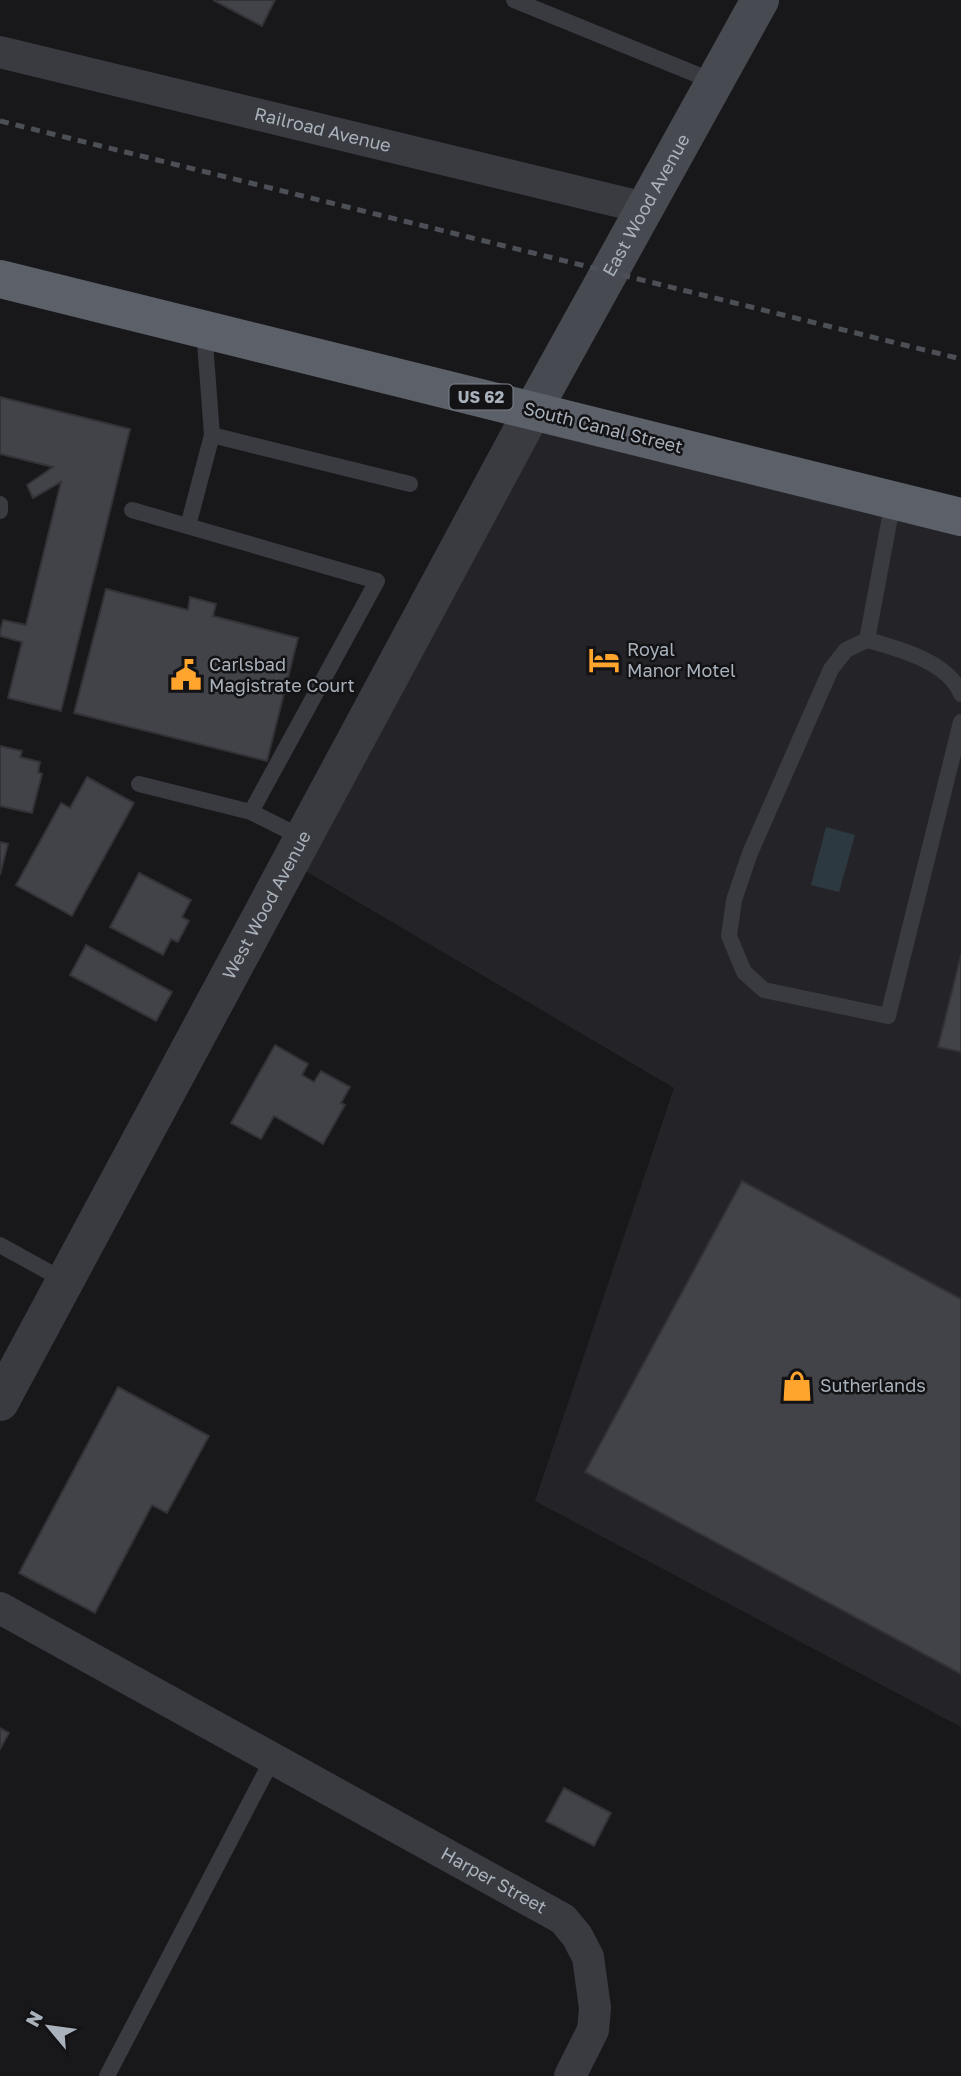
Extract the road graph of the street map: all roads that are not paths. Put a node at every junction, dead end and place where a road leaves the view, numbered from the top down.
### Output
1 (514, 0) edge
2 (760, 0) edge
3 (0, 52) edge
4 (715, 82) junction
5 (645, 208) junction
6 (0, 279) edge
7 (204, 329) junction
8 (533, 410) junction
9 (212, 435) junction
10 (411, 484) dead end
11 (893, 500) junction
12 (0, 504) edge
13 (132, 509) dead end
14 (0, 511) edge
15 (961, 517) edge
16 (188, 526) junction
17 (867, 640) junction
18 (961, 694) edge
19 (961, 722) edge
20 (139, 783) dead end
21 (251, 812) junction
22 (303, 838) junction
23 (0, 1245) edge
24 (65, 1280) junction
25 (0, 1402) edge
26 (0, 1608) edge
27 (272, 1760) junction
28 (107, 2076) edge
29 (570, 2076) edge

1 - 4 lane
2 - 4 main road, East Wood Avenue
3 - 5 street, Railroad Avenue
4 - 5 main road, East Wood Avenue
5 - 8 main road, East Wood Avenue
6 - 7 highway, South Canal Street / US 62
7 - 8 highway, South Canal Street / US 62
7 - 9 lane
8 - 11 highway, South Canal Street / US 62
8 - 22 street, West Wood Avenue
9 - 10 lane
9 - 16 lane
11 - 15 highway, South Canal Street / US 62
11 - 17 lane
12 - 14 lane
13 - 16 lane
16 - 21 lane
17 - 18 lane
17 - 19 lane
20 - 21 lane
21 - 22 lane
22 - 24 street, West Wood Avenue
23 - 24 lane
24 - 25 street, West Wood Avenue
26 - 27 street, Harper Street
27 - 28 lane
27 - 29 street, Harper Street

